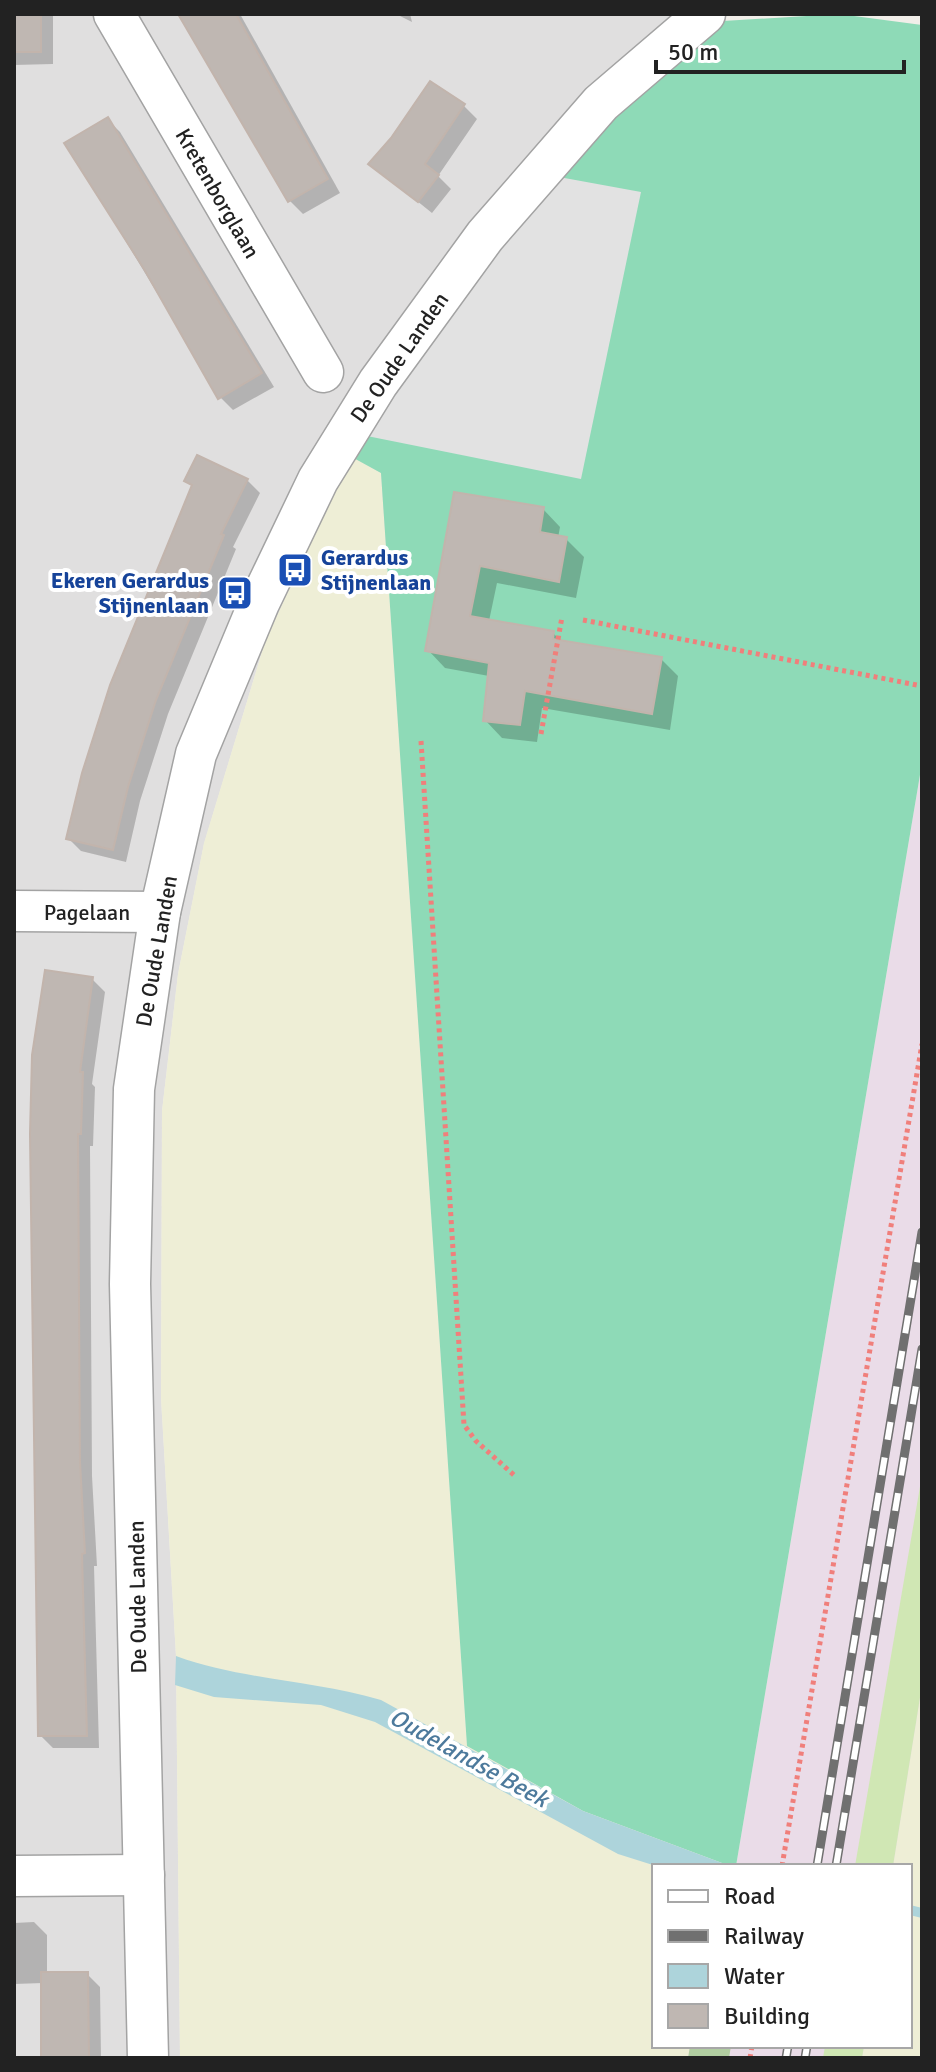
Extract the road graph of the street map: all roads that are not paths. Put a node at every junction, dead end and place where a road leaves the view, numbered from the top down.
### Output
1 (114, 14) edge
2 (705, 14) edge
3 (323, 372) dead end
4 (14, 911) edge
5 (160, 912) junction
6 (144, 1875) junction
7 (14, 1876) edge
8 (148, 2058) edge

1 - 3 street, Kretenborglaan
2 - 5 street, De Oude Landen
4 - 5 street, Pagelaan
5 - 6 street, De Oude Landen
6 - 7 street
6 - 8 street, De Oude Landen

